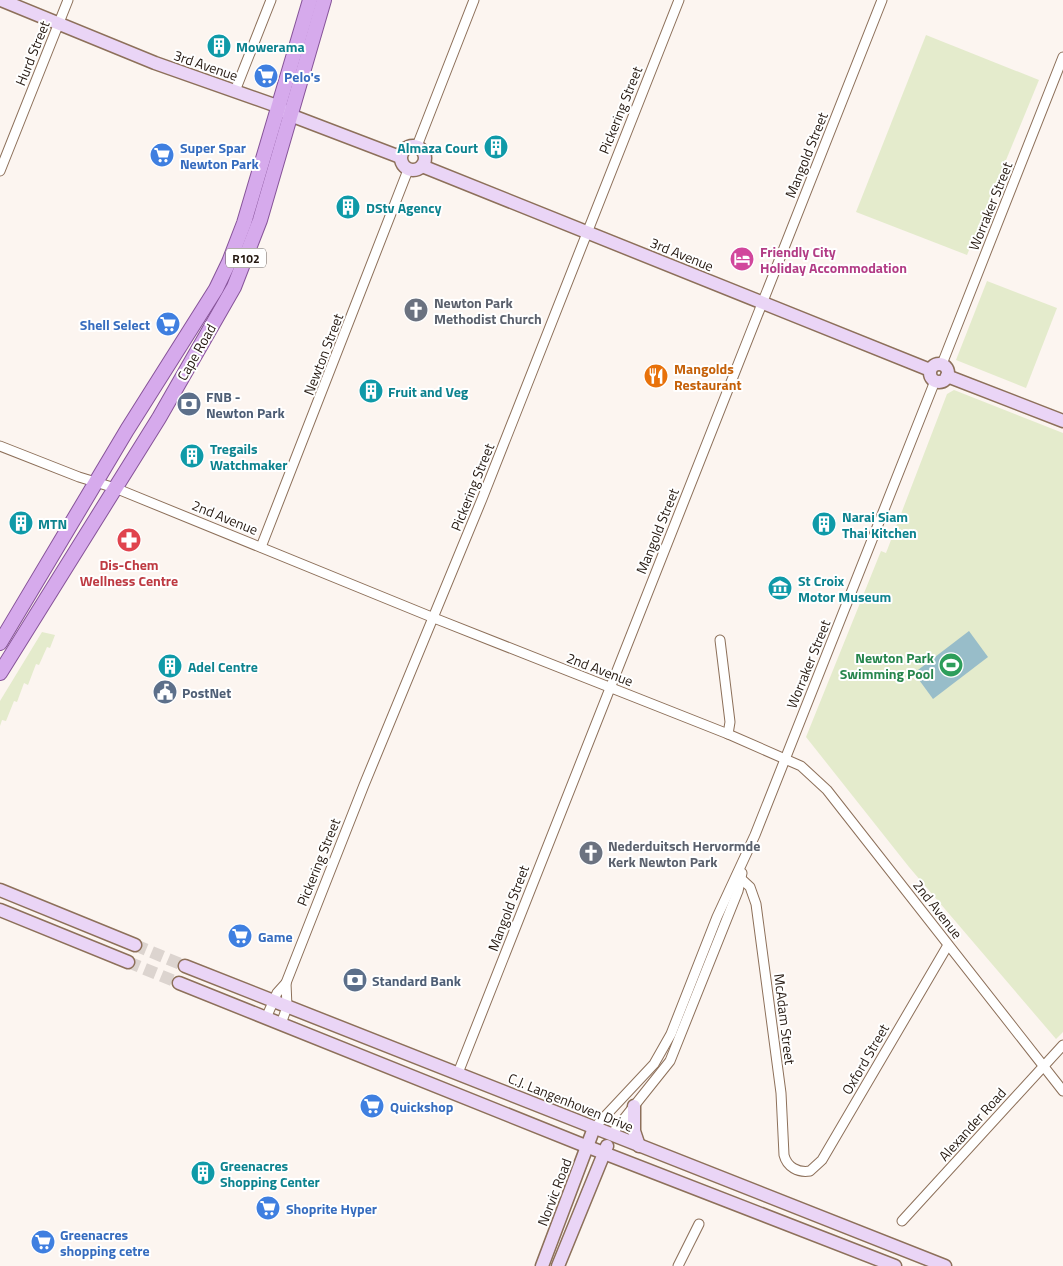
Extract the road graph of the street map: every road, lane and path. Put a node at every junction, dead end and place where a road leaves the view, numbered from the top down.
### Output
1 (1, 0) edge
2 (68, 0) edge
3 (272, 0) edge
4 (310, 0) edge
5 (324, 0) edge
6 (474, 0) edge
7 (679, 0) edge
8 (882, 0) edge
9 (59, 23) junction
10 (1063, 57) edge
11 (235, 91) junction
12 (277, 106) junction
13 (290, 114) junction
14 (417, 146) junction
15 (400, 157) junction
16 (422, 166) junction
17 (408, 170) junction
18 (0, 171) edge
19 (587, 233) junction
20 (763, 303) junction
21 (938, 373) junction
22 (1063, 421) edge
23 (0, 446) edge
24 (97, 483) junction
25 (115, 488) junction
26 (261, 547) junction
27 (434, 618) junction
28 (720, 640) dead end
29 (0, 643) edge
30 (0, 673) edge
31 (610, 688) junction
32 (728, 734) junction
33 (785, 758) junction
34 (739, 877) junction
35 (0, 890) edge
36 (0, 910) edge
37 (135, 945) tunnel mouth
38 (948, 945) junction
39 (128, 962) tunnel mouth
40 (185, 966) tunnel mouth
41 (179, 983) tunnel mouth
42 (286, 983) junction
43 (272, 1001) junction
44 (287, 1007) junction
45 (266, 1018) junction
46 (281, 1024) junction
47 (1063, 1045) edge
48 (1043, 1066) junction
49 (458, 1073) junction
50 (1063, 1091) edge
51 (634, 1106) junction
52 (594, 1128) junction
53 (611, 1136) junction
54 (639, 1146) junction
55 (588, 1147) junction
56 (604, 1152) junction
57 (794, 1169) joint
58 (902, 1221) dead end
59 (700, 1224) dead end
60 (542, 1266) edge
61 (558, 1266) edge
62 (678, 1266) edge
63 (895, 1266) edge
64 (945, 1266) edge

1 - 9 main road, 3rd Avenue
2 - 9 street, Hurd Street
3 - 11 street
4 - 12 main road, Cape Road / R102
5 - 13 main road, Cape Road / R102
6 - 14 street
7 - 19 street, Pickering Street
8 - 20 street, Mangold Street
9 - 11 main road, 3rd Avenue
9 - 18 street, Hurd Street
10 - 21 street, Worraker Street
11 - 12 main road, 3rd Avenue
12 - 13 main road, 3rd Avenue
12 - 24 main road, Cape Road / R102
13 - 15 main road, 3rd Avenue
13 - 25 main road, Cape Road / R102
14 - 15 main road
14 - 16 main road
15 - 17 main road
16 - 17 main road
16 - 19 main road, 3rd Avenue
17 - 26 street, Newton Street
19 - 20 main road, 3rd Avenue
19 - 27 street, Pickering Street
20 - 21 main road, 3rd Avenue
20 - 31 street, Mangold Street
21 - 22 main road, 3rd Avenue
21 - 33 street, Worraker Street
23 - 24 street, 2nd Avenue
24 - 25 street, 2nd Avenue
24 - 29 main road, Cape Road / R102
25 - 26 street, 2nd Avenue
25 - 30 main road, Cape Road / R102
26 - 27 street, 2nd Avenue
27 - 31 street, 2nd Avenue
27 - 42 street, Pickering Street
28 - 32 street
31 - 32 street, 2nd Avenue
31 - 49 street, Mangold Street
32 - 33 street, 2nd Avenue
33 - 34 street, Worraker Street
33 - 38 street, 2nd Avenue
34 - 51 street, Worraker Street
34 - 52 street, Worraker Street
34 - 57 street, McAdam Street
35 - 37 main road
36 - 39 main road
38 - 48 street, 2nd Avenue
38 - 57 street, Oxford Street
40 - 43 main road, C.J. Langenhoven Drive
41 - 45 main road
42 - 43 street, Pickering Street
42 - 44 street, Pickering Street
43 - 44 main road, C.J. Langenhoven Drive
43 - 45 street, Pickering Street
44 - 46 street, Pickering Street
44 - 49 main road, C.J. Langenhoven Drive
45 - 46 main road
46 - 55 main road
47 - 48 street, Alexander Road
48 - 50 street, 2nd Avenue
48 - 58 street, Alexander Road
49 - 52 main road, C.J. Langenhoven Drive
51 - 53 street, Worraker Street
51 - 54 main road
52 - 53 main road, C.J. Langenhoven Drive
52 - 55 main road, Norvic Road
53 - 54 main road, C.J. Langenhoven Drive
53 - 56 main road
54 - 64 main road, C.J. Langenhoven Drive
55 - 56 main road
55 - 60 main road, Norvic Road
56 - 61 main road
56 - 63 main road
59 - 62 street

